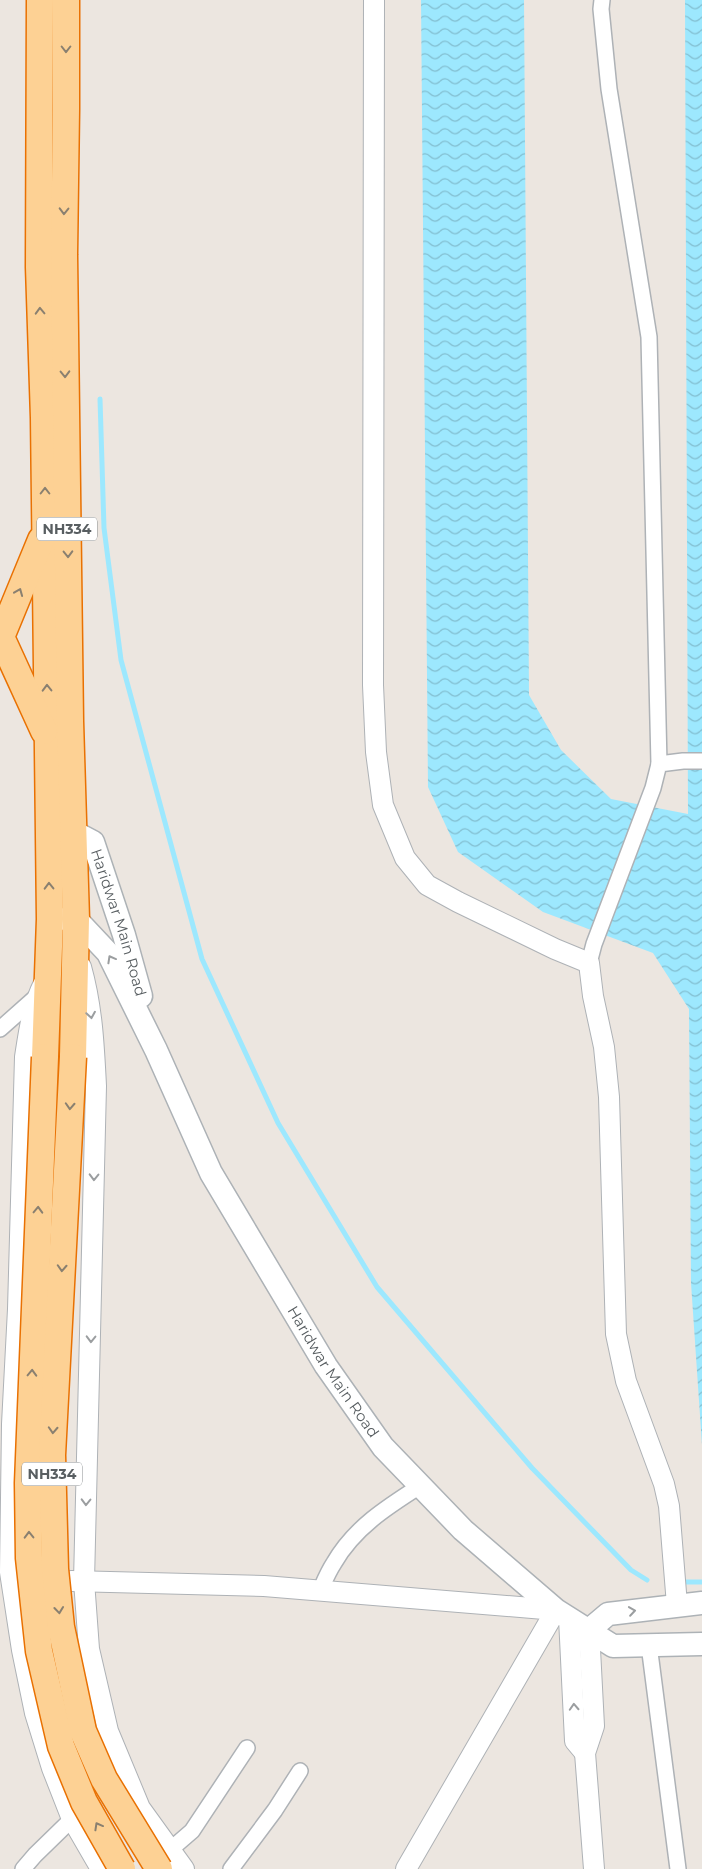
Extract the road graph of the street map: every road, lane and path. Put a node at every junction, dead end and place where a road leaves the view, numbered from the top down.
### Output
1 (40, 0) edge
2 (66, 0) edge
3 (374, 0) edge
4 (602, 0) edge
5 (45, 530) junction
6 (57, 623) junction
7 (0, 630) edge
8 (48, 740) junction
9 (702, 761) edge
10 (659, 764) junction
11 (61, 832) junction
12 (50, 919) junction
13 (76, 919) junction
14 (76, 950) junction
15 (589, 963) junction
16 (48, 974) junction
17 (36, 997) junction
18 (0, 1029) edge
19 (156, 1050) junction
20 (420, 1486) junction
21 (5, 1571) edge
22 (84, 1581) junction
23 (320, 1591) junction
24 (690, 1604) edge
25 (563, 1614) junction
26 (589, 1630) junction
27 (702, 1644) edge
28 (649, 1645) junction
29 (247, 1748) dead end
30 (585, 1752) junction
31 (300, 1771) dead end
32 (72, 1819) junction
33 (164, 1859) edge
34 (23, 1869) edge
35 (100, 1869) edge
36 (122, 1869) edge
37 (184, 1869) edge
38 (231, 1869) edge
39 (406, 1869) edge
40 (594, 1869) edge
41 (678, 1869) edge

5 -> 1 highway, NH334
2 -> 6 highway, NH334
3 - 15 street
4 - 10 street
5 - 6 highway, NH334
7 -> 5 highway
6 - 7 highway
8 -> 6 highway, NH334
6 - 11 highway, NH334
7 - 8 highway
8 - 11 highway, NH334
9 - 10 street
10 - 15 street
12 -> 11 highway, NH334
11 - 13 highway, NH334
11 - 19 main road, Haridwar Main Road
12 - 13 main road
12 - 16 highway, NH334
13 - 14 highway, NH334
19 -> 13 main road, Haridwar Main Road
14 -> 22 street
14 -> 33 highway, NH334, bridge
15 - 24 street
16 - 17 street
36 -> 16 highway, NH334, bridge
17 - 18 street
17 - 21 street
19 - 20 main road, Haridwar Main Road
20 - 23 street
20 - 25 main road, Haridwar Main Road
21 - 22 street
21 - 32 street
22 - 23 street
22 - 33 street
23 - 25 street
26 -> 24 main road
25 - 26 main road, Haridwar Main Road
30 -> 25 street
25 - 39 street
26 - 28 main road, Haridwar Main Road
26 - 30 street
27 - 28 main road, Haridwar Main Road
28 - 41 street
29 - 33 street
30 - 40 street
31 - 38 street
32 - 34 street
32 - 35 street
33 - 37 street

